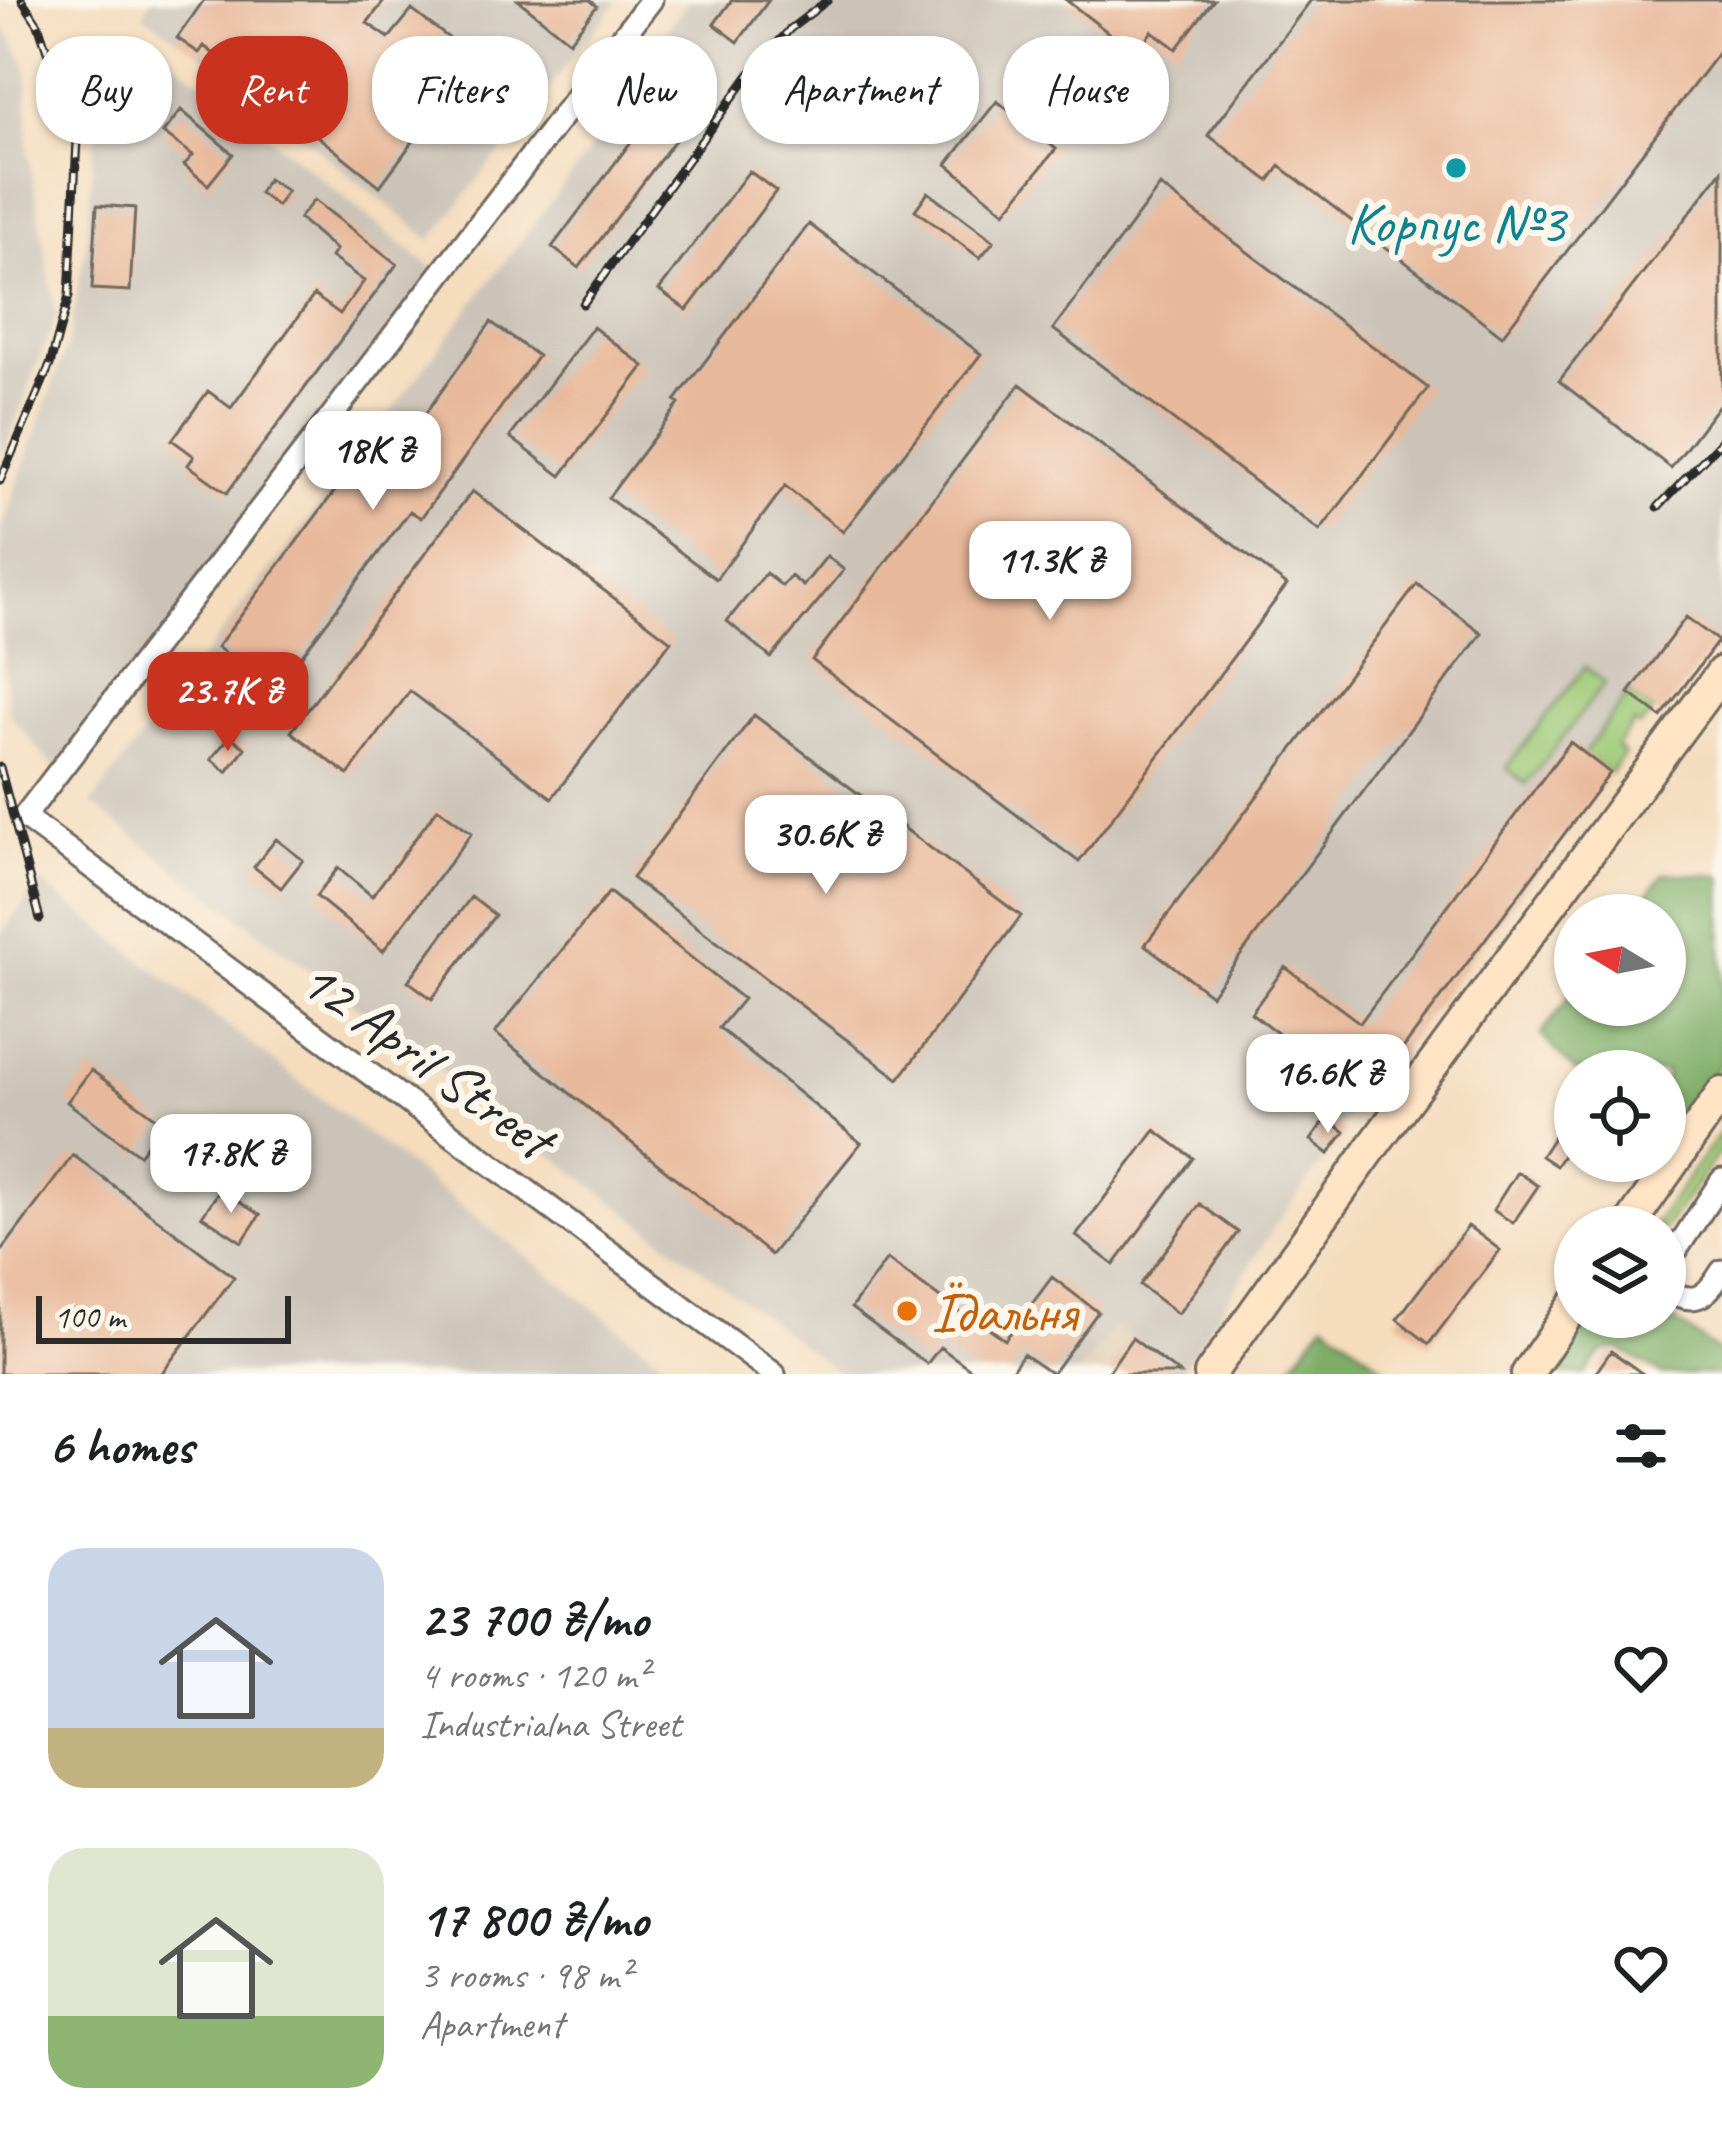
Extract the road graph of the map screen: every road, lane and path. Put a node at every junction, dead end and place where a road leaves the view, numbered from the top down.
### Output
1 (651, 0) edge
2 (1722, 672) edge
3 (1722, 1094) edge
4 (1722, 1180) edge
5 (1643, 1206) edge
6 (1686, 1235) edge
7 (1722, 1271) edge
8 (1686, 1299) edge
9 (1554, 1335) edge
10 (774, 1374) edge
11 (1210, 1374) edge
12 (1527, 1374) edge

1 - 10 street, 12 April Street
2 - 11 street
3 - 5 street
4 - 6 street
7 - 8 street
9 - 12 street

